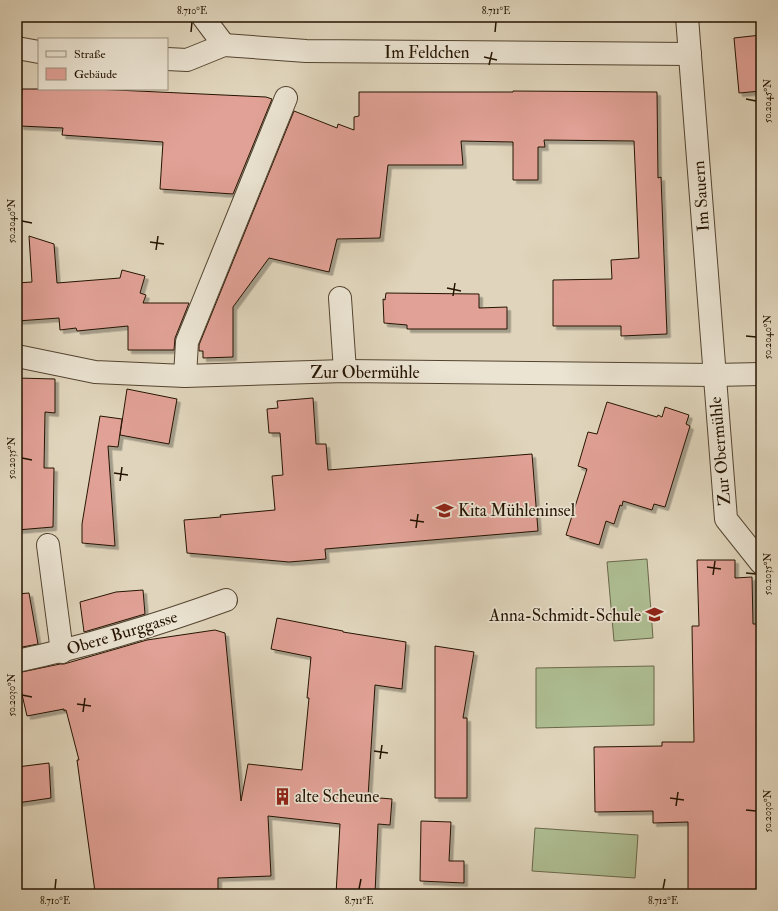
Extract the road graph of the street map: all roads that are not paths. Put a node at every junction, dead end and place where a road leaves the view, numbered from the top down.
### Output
1 (203, 17) edge
2 (687, 17) edge
3 (224, 45) junction
4 (17, 48) edge
5 (38, 52) edge
6 (690, 54) junction
7 (168, 59) edge
8 (286, 98) dead end
9 (340, 298) dead end
10 (17, 356) edge
11 (345, 371) junction
12 (761, 374) edge
13 (714, 375) junction
14 (185, 376) junction
15 (48, 545) dead end
16 (761, 563) edge
17 (226, 600) dead end
18 (62, 652) junction
19 (17, 661) edge

1 - 3 street
2 - 6 street, Im Sauern
3 - 6 street, Im Feldchen
3 - 7 street, Im Feldchen
4 - 5 street
6 - 13 street, Im Sauern
8 - 14 street
9 - 11 street
10 - 14 street, Zur Obermühle
11 - 13 street, Zur Obermühle
11 - 14 street, Zur Obermühle
12 - 13 street, Zur Obermühle
13 - 16 street, Zur Obermühle
15 - 18 street
17 - 18 street, Obere Burggasse
18 - 19 street, Obere Burggasse

